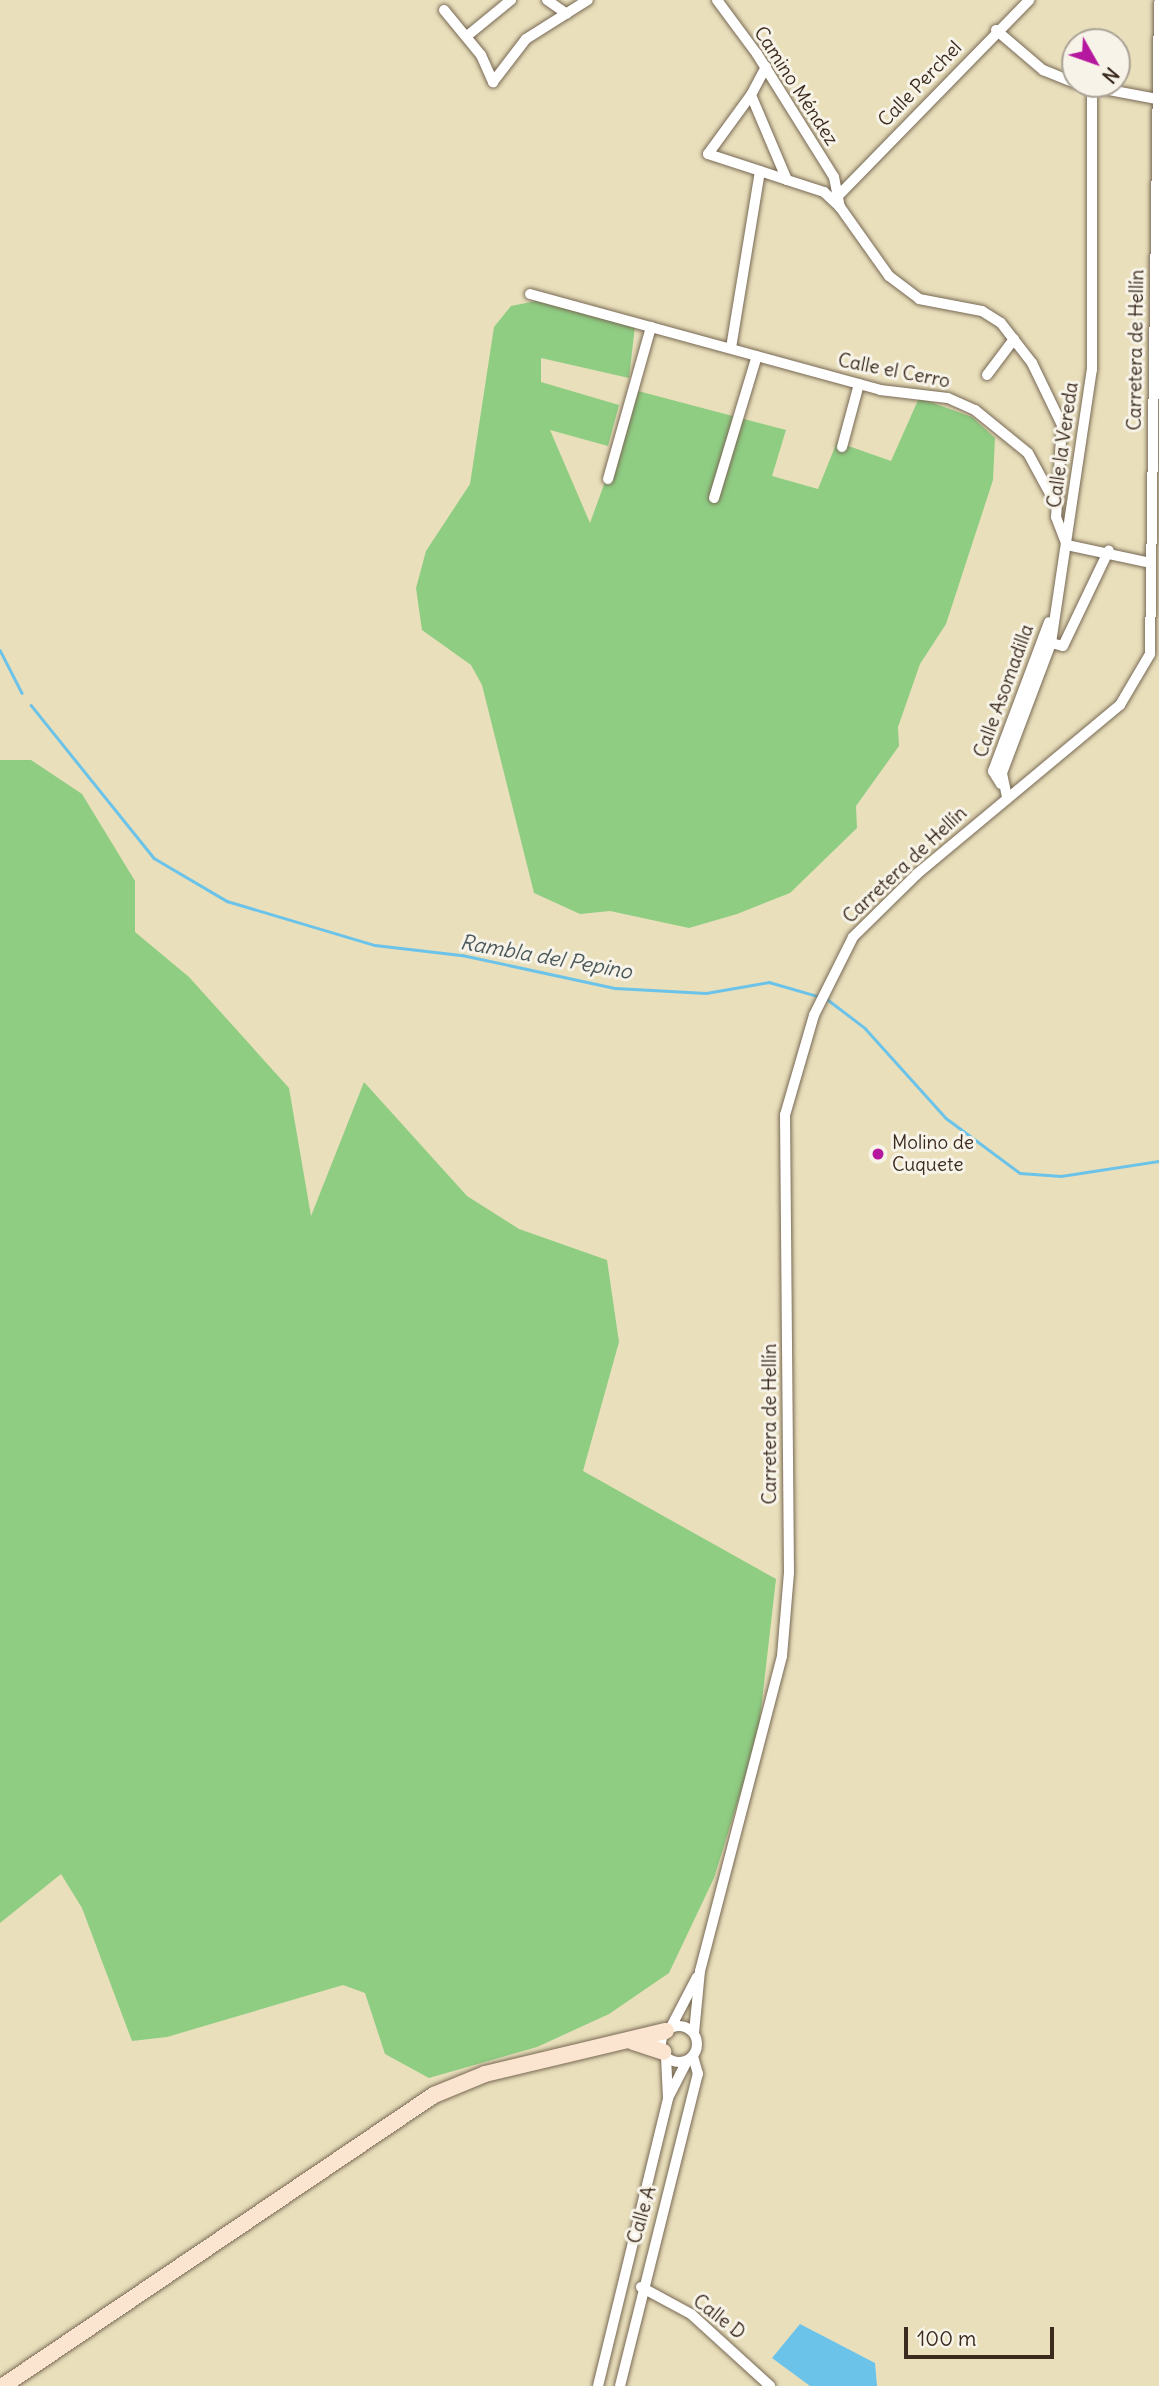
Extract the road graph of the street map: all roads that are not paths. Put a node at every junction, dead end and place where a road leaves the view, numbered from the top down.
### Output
1 (510, 0) edge
2 (547, 0) edge
3 (588, 0) edge
4 (717, 0) edge
5 (1029, 0) edge
6 (1159, 3) edge
7 (444, 10) dead end
8 (567, 14) junction
9 (1159, 18) edge
10 (996, 30) junction
11 (467, 36) junction
12 (766, 67) junction
13 (1061, 77) edge
14 (1131, 92) edge
15 (751, 95) junction
16 (1086, 98) edge
17 (1157, 99) edge
18 (1158, 131) edge
19 (761, 171) junction
20 (787, 180) junction
21 (840, 194) junction
22 (840, 207) junction
23 (1157, 280) edge
24 (530, 294) dead end
25 (650, 327) junction
26 (1014, 339) junction
27 (731, 348) junction
28 (757, 356) junction
29 (987, 375) dead end
30 (859, 384) junction
31 (842, 447) dead end
32 (1155, 450) edge
33 (608, 480) dead end
34 (714, 498) dead end
35 (1057, 510) junction
36 (1067, 545) junction
37 (1109, 550) junction
38 (1150, 563) junction
39 (1054, 609) junction
40 (1051, 643) junction
41 (1154, 651) edge
42 (1001, 784) junction
43 (1007, 797) junction
44 (700, 1972) junction
45 (669, 2029) junction
46 (694, 2033) junction
47 (631, 2042) junction
48 (664, 2054) junction
49 (690, 2058) junction
50 (668, 2098) junction
51 (640, 2287) junction
52 (770, 2384) edge
53 (3, 2386) edge
54 (598, 2386) edge
55 (620, 2386) edge

1 - 11 street
2 - 8 street
3 - 8 street
4 - 12 street, Camino Méndez
5 - 10 street, Calle Perchel
6 - 9 street, Carretera de Hellín
7 - 11 street
8 - 11 street
9 - 17 street, Carretera de Hellín
10 - 13 street
10 - 21 street, Calle Perchel
12 - 15 street
12 - 21 street, Camino Méndez
14 - 17 street
15 - 19 street
15 - 20 street
16 - 36 street, Calle la Vereda
17 - 18 street, Carretera de Hellín
18 - 23 street, Carretera de Hellín
19 - 20 street
19 - 27 street
20 - 22 street
21 - 22 street
22 - 26 street
23 - 32 street, Carretera de Hellín
24 - 25 street, Calle el Cerro
25 - 27 street, Calle el Cerro
25 - 33 street
26 - 29 street
26 - 35 street
27 - 28 street, Calle el Cerro
28 - 30 street, Calle el Cerro
28 - 34 street
30 - 31 street
30 - 35 street, Calle el Cerro
32 - 38 street, Carretera de Hellín
35 - 36 street
36 - 37 street
36 - 39 street, Calle la Vereda
37 - 38 street
37 - 40 street, Calle Asomadilla
38 - 41 street, Carretera de Hellín
39 - 40 street, Calle la Vereda
39 - 42 street, Calle Asomadilla
40 - 42 street, Calle la Vereda
41 - 43 street, Carretera de Hellín
42 - 43 street
43 - 44 street, Carretera de Hellín
44 - 45 street, Carretera de Hellín
44 - 46 street, Carretera de Hellín
45 - 46 street
45 - 47 street
45 - 48 street, Carretera de Hellín
46 - 49 street, Carretera de Hellín
47 - 48 street
47 - 53 street
48 - 49 street
48 - 50 street, Carretera de Hellín
49 - 50 street, Carretera de Hellín
49 - 51 street, Calle A
50 - 54 street, Carretera de Hellín
51 - 52 street, Calle D
51 - 55 street, Calle A

